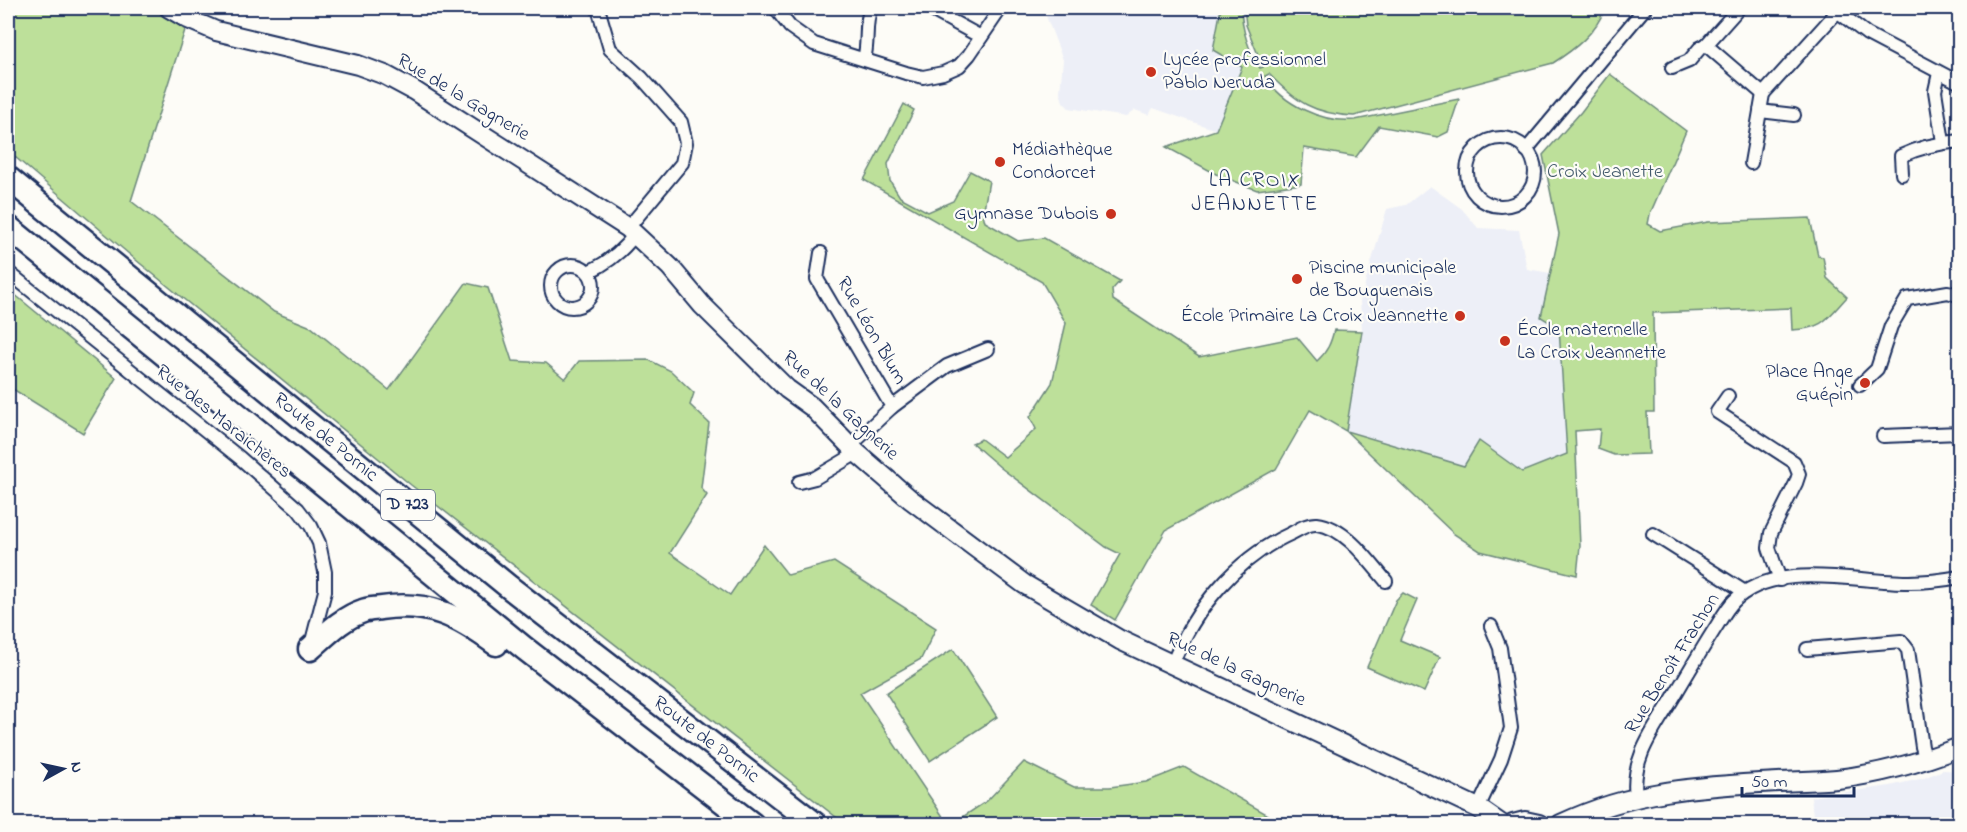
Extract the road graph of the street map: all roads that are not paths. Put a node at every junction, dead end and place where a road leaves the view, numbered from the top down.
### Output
1 (170, 8) edge
2 (775, 8) edge
3 (871, 8) edge
4 (928, 8) edge
5 (1001, 8) edge
6 (1645, 8) edge
7 (1739, 8) edge
8 (598, 9) edge
9 (1835, 10) edge
10 (981, 37) junction
11 (1706, 45) junction
12 (864, 59) junction
13 (1672, 68) dead end
14 (1939, 73) junction
15 (1959, 83) edge
16 (1763, 94) junction
17 (1760, 111) junction
18 (1794, 116) dead end
19 (1959, 141) edge
20 (1943, 142) junction
21 (1526, 150) junction
22 (1751, 163) dead end
23 (1902, 174) dead end
24 (8, 178) edge
25 (8, 227) edge
26 (632, 231) junction
27 (821, 253) dead end
28 (8, 272) edge
29 (588, 272) dead end
30 (1959, 296) edge
31 (988, 350) dead end
32 (1860, 385) dead end
33 (1728, 396) dead end
34 (892, 407) junction
35 (1959, 433) edge
36 (1883, 436) dead end
37 (853, 449) junction
38 (800, 482) dead end
39 (1653, 534) dead end
40 (1959, 577) edge
41 (1780, 580) junction
42 (1386, 581) dead end
43 (1745, 592) junction
44 (1491, 626) dead end
45 (310, 649) joint
46 (1807, 649) dead end
47 (1172, 665) junction
48 (570, 685) junction
49 (1958, 752) edge
50 (1926, 760) junction
51 (1636, 796) junction
52 (1478, 808) junction
53 (752, 825) edge
54 (815, 825) edge
55 (1501, 825) edge
56 (1513, 825) edge
57 (1539, 825) edge
58 (1561, 825) edge

1 - 26 street, Rue de la Gagnerie
2 - 12 street
3 - 12 street
4 - 10 street
5 - 10 street
6 - 21 street
7 - 11 street
8 - 26 street
9 - 14 street
9 - 16 street
10 - 12 street
11 - 13 street
11 - 16 street
14 - 15 street
14 - 20 street
16 - 17 street
17 - 18 street
17 - 22 street
19 - 20 street
20 - 23 street
21 - 21 street
24 - 54 highway, Route de Pornic / D 723
25 - 48 highway, Route de Pornic / D 723
26 - 29 street
26 - 37 street, Rue de la Gagnerie
27 - 34 street, Rue Léon Blum
28 - 45 street, Rue des Maraichères
30 - 32 street
31 - 34 street
33 - 41 street
34 - 37 street, Rue Léon Blum
35 - 36 street
37 - 38 street, Rue Léon Blum
37 - 47 street, Rue de la Gagnerie
39 - 43 street
40 - 41 street, Rue Benoît Frachon
41 - 43 street, Rue Benoît Frachon
42 - 47 street
43 - 51 street, Rue Benoît Frachon
44 - 52 street
45 - 48 highway
46 - 50 street
47 - 52 street, Rue de la Gagnerie
48 - 53 highway, Route de Pornic / D 723
49 - 50 street
50 - 51 street
51 - 58 street
52 - 55 street, Rue de la Gagnerie
56 - 57 street

